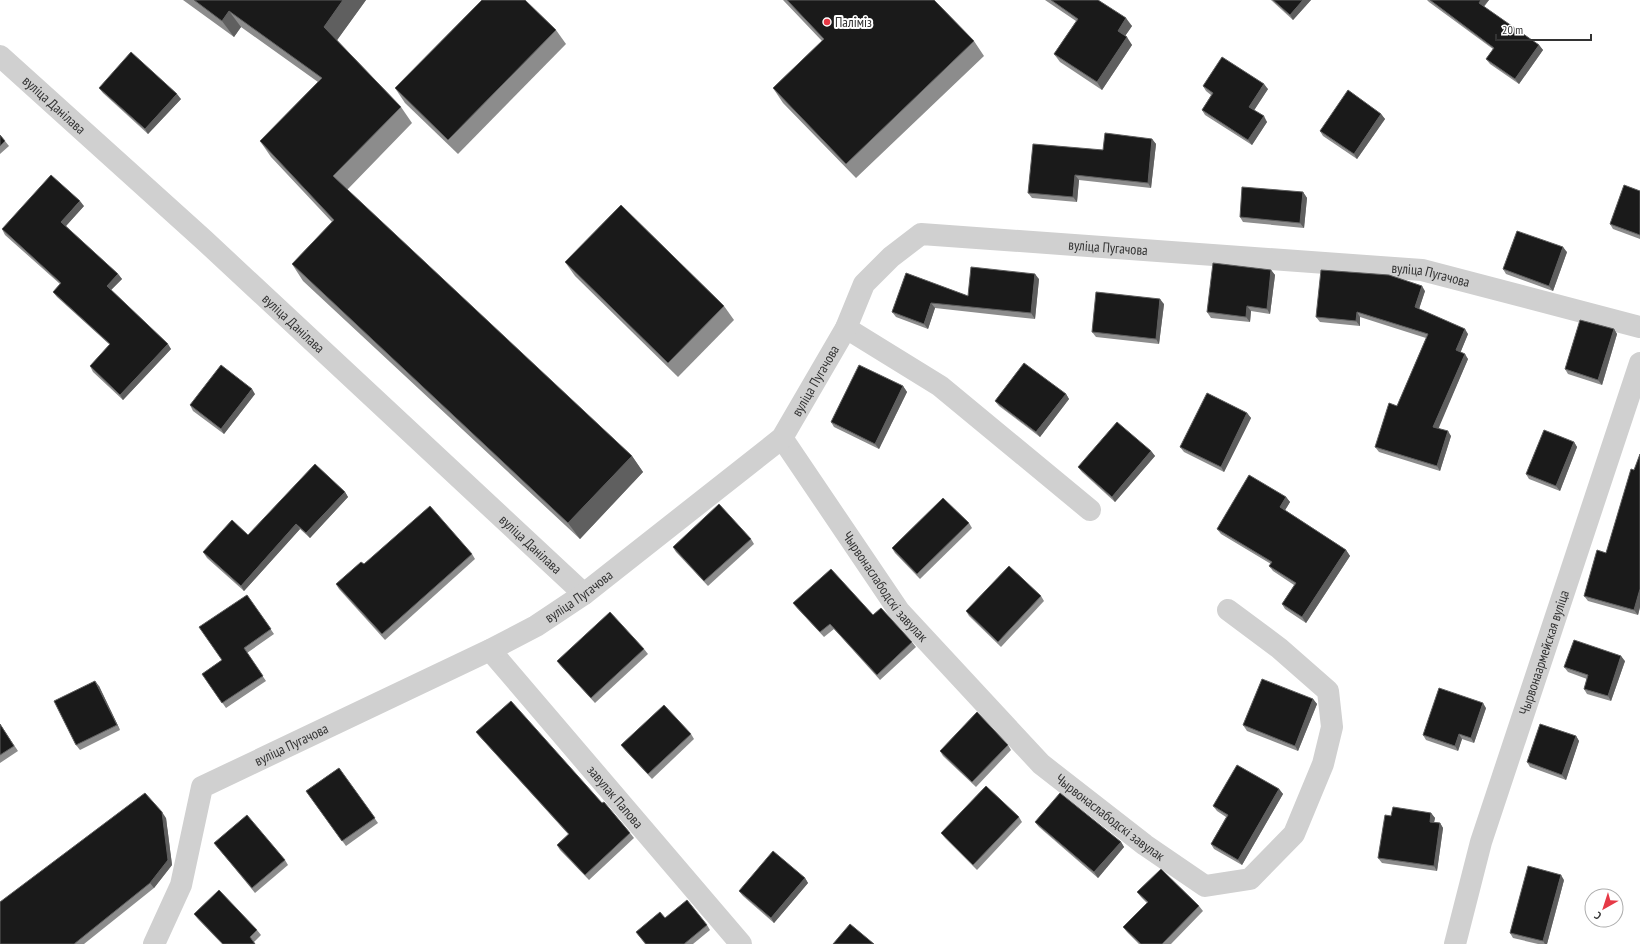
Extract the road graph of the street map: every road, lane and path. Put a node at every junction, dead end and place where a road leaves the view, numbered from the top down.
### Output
1 (0, 56) edge
2 (1640, 327) edge
3 (846, 328) junction
4 (1640, 363) edge
5 (782, 438) junction
6 (1090, 510) dead end
7 (584, 594) junction
8 (1228, 610) dead end
9 (490, 650) junction
10 (154, 944) edge
11 (741, 944) edge
12 (1455, 944) edge

1 - 7 street, вуліца Данілава
2 - 3 street, вуліца Пугачова
3 - 5 street, вуліца Пугачова
3 - 6 street
4 - 12 street, Чырвонаармейская вуліца
5 - 7 street, вуліца Пугачова
5 - 8 street, Чырвонаслабодскі завулак
7 - 9 street, вуліца Пугачова
9 - 10 street, вуліца Пугачова
9 - 11 street, завулак Папова

